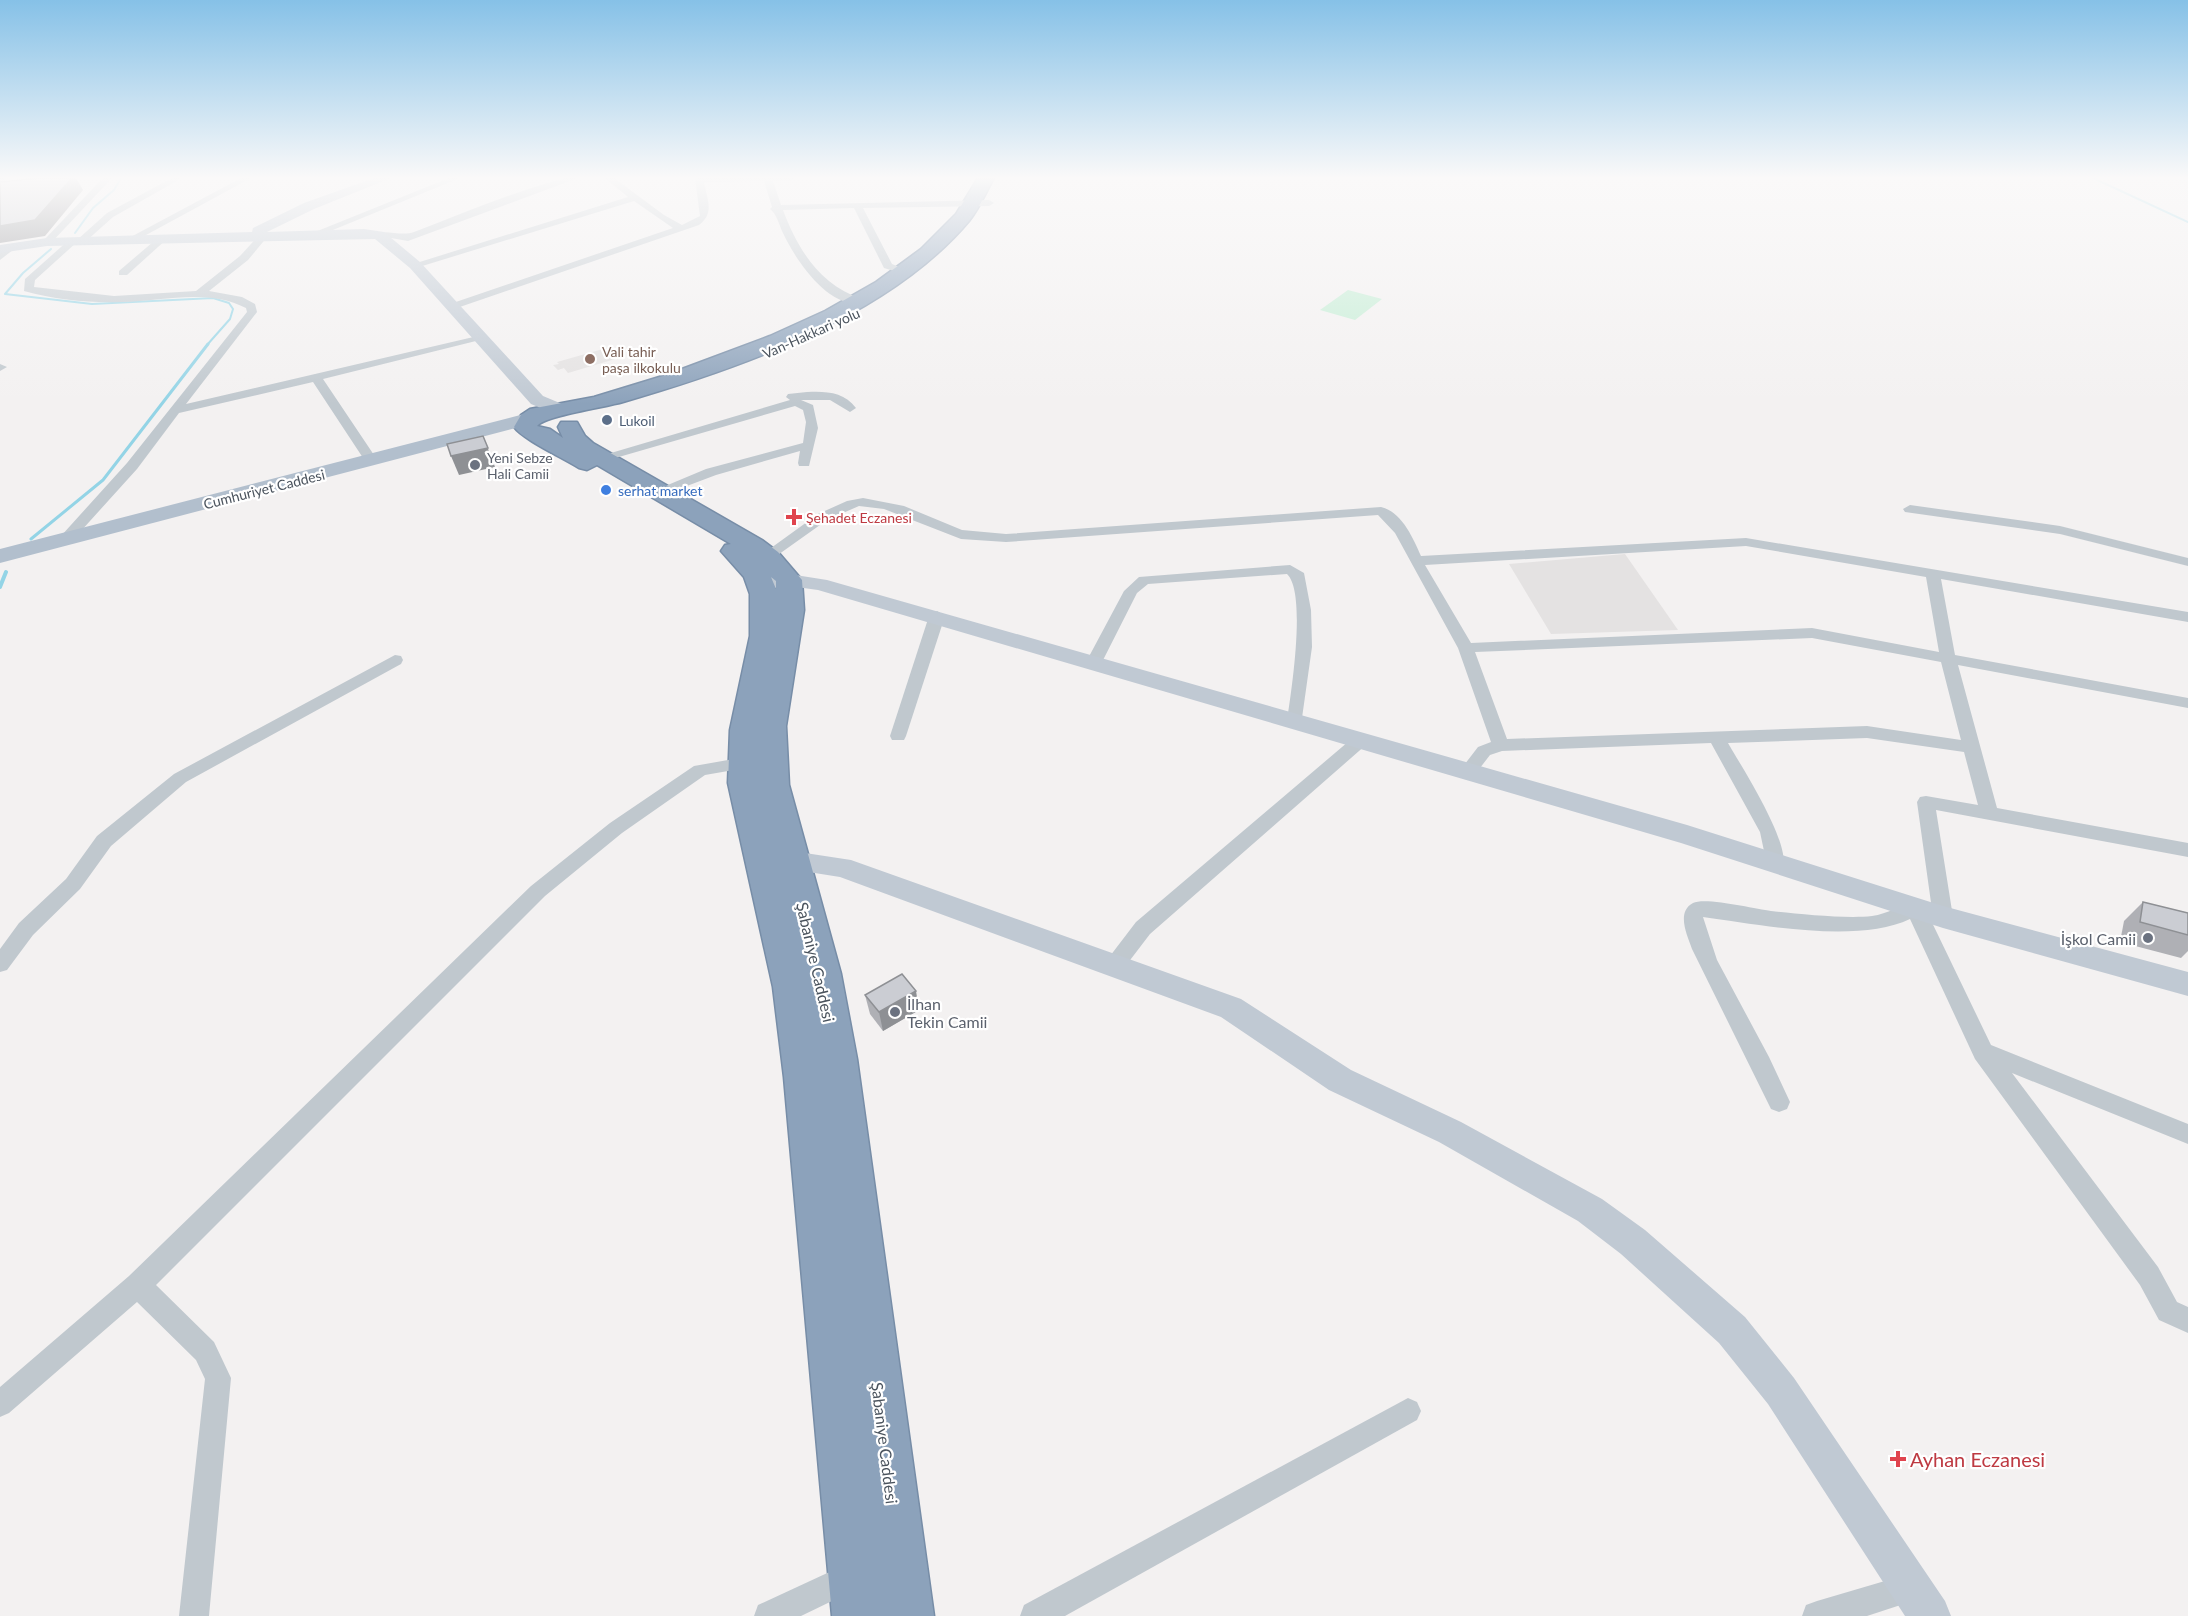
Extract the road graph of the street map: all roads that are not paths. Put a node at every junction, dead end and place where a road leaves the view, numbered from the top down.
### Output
1 (62, 253) edge
2 (145, 253) edge
3 (247, 253) edge
4 (403, 253) edge
5 (453, 253) edge
6 (608, 253) edge
7 (801, 253) edge
8 (884, 253) edge
9 (930, 253) edge
10 (939, 253) edge
11 (415, 265) junction
12 (904, 271) junction
13 (123, 273) dead end
14 (198, 294) junction
15 (858, 301) junction
16 (451, 308) junction
17 (482, 338) junction
18 (740, 359) junction
19 (316, 378) junction
20 (780, 405) junction
21 (850, 408) dead end
22 (174, 411) junction
23 (547, 419) junction
24 (808, 444) junction
25 (600, 458) junction
26 (372, 461) junction
27 (804, 463) dead end
28 (658, 492) junction
29 (1910, 509) dead end
30 (66, 539) junction
31 (0, 556) edge
32 (1416, 561) junction
33 (2188, 562) edge
34 (0, 564) edge
35 (768, 572) junction
36 (1932, 572) junction
37 (937, 616) junction
38 (2188, 617) edge
39 (1466, 648) junction
40 (1948, 657) junction
41 (394, 660) dead end
42 (1094, 664) junction
43 (2188, 703) edge
44 (1295, 721) junction
45 (898, 736) dead end
46 (1716, 736) junction
47 (1360, 740) junction
48 (1501, 745) junction
49 (1971, 747) junction
50 (745, 763) junction
51 (1467, 773) junction
52 (1989, 814) junction
53 (2188, 850) edge
54 (792, 861) junction
55 (1775, 866) junction
56 (1915, 908) junction
57 (1943, 917) junction
58 (0, 964) edge
59 (1114, 966) junction
60 (2188, 984) edge
61 (1983, 1052) junction
62 (1779, 1102) dead end
63 (2188, 1134) edge
64 (138, 1285) junction
65 (2188, 1320) edge
66 (0, 1404) edge
67 (1408, 1411) dead end
68 (855, 1576) junction
69 (1912, 1588) junction
70 (194, 1616) edge
71 (769, 1616) edge
72 (859, 1616) edge
73 (907, 1616) edge
74 (1035, 1616) edge
75 (1817, 1616) edge
76 (1929, 1616) edge

1 - 14 street
2 - 13 street
3 - 14 street
4 - 11 street
5 - 11 street
6 - 16 street
7 - 15 street
8 - 12 street
9 - 12 highway
10 - 18 highway, Van-Hakkari yolu
11 - 16 street
12 - 15 highway
14 - 22 street
15 - 18 highway
16 - 17 street
17 - 19 street
17 - 23 street
18 - 23 highway, Van-Hakkari yolu
19 - 22 street
19 - 26 street
20 - 21 street
20 - 24 street
20 - 25 street
22 - 30 street
23 - 25 highway
23 - 26 main road, Cumhuriyet Caddesi
23 - 34 main road, Cumhuriyet Caddesi
23 - 35 highway
24 - 27 street
24 - 28 street
25 - 28 highway
26 - 30 main road, Cumhuriyet Caddesi
28 - 35 highway
29 - 33 street
30 - 31 main road, Cumhuriyet Caddesi
32 - 35 street
32 - 36 street
32 - 39 street
35 - 37 street
35 - 50 highway
35 - 54 highway, Şabaniye Caddesi
36 - 38 street
36 - 40 street
37 - 42 street
37 - 45 street
39 - 40 street
39 - 48 street
40 - 43 street
40 - 49 street
41 - 58 street
42 - 44 street
42 - 44 street
44 - 47 street
46 - 48 street
46 - 49 street
46 - 55 street
47 - 51 street
47 - 59 street
48 - 51 street
49 - 52 street
50 - 64 street
50 - 68 highway
51 - 55 street
52 - 53 street
52 - 57 street
54 - 59 street
54 - 73 highway, Şabaniye Caddesi
55 - 56 street
56 - 57 street
56 - 61 street
56 - 62 street
57 - 60 street
59 - 69 street
61 - 63 street
61 - 65 street
64 - 66 street
64 - 70 street
67 - 74 street
68 - 71 street
68 - 72 highway
69 - 75 street
69 - 76 street

